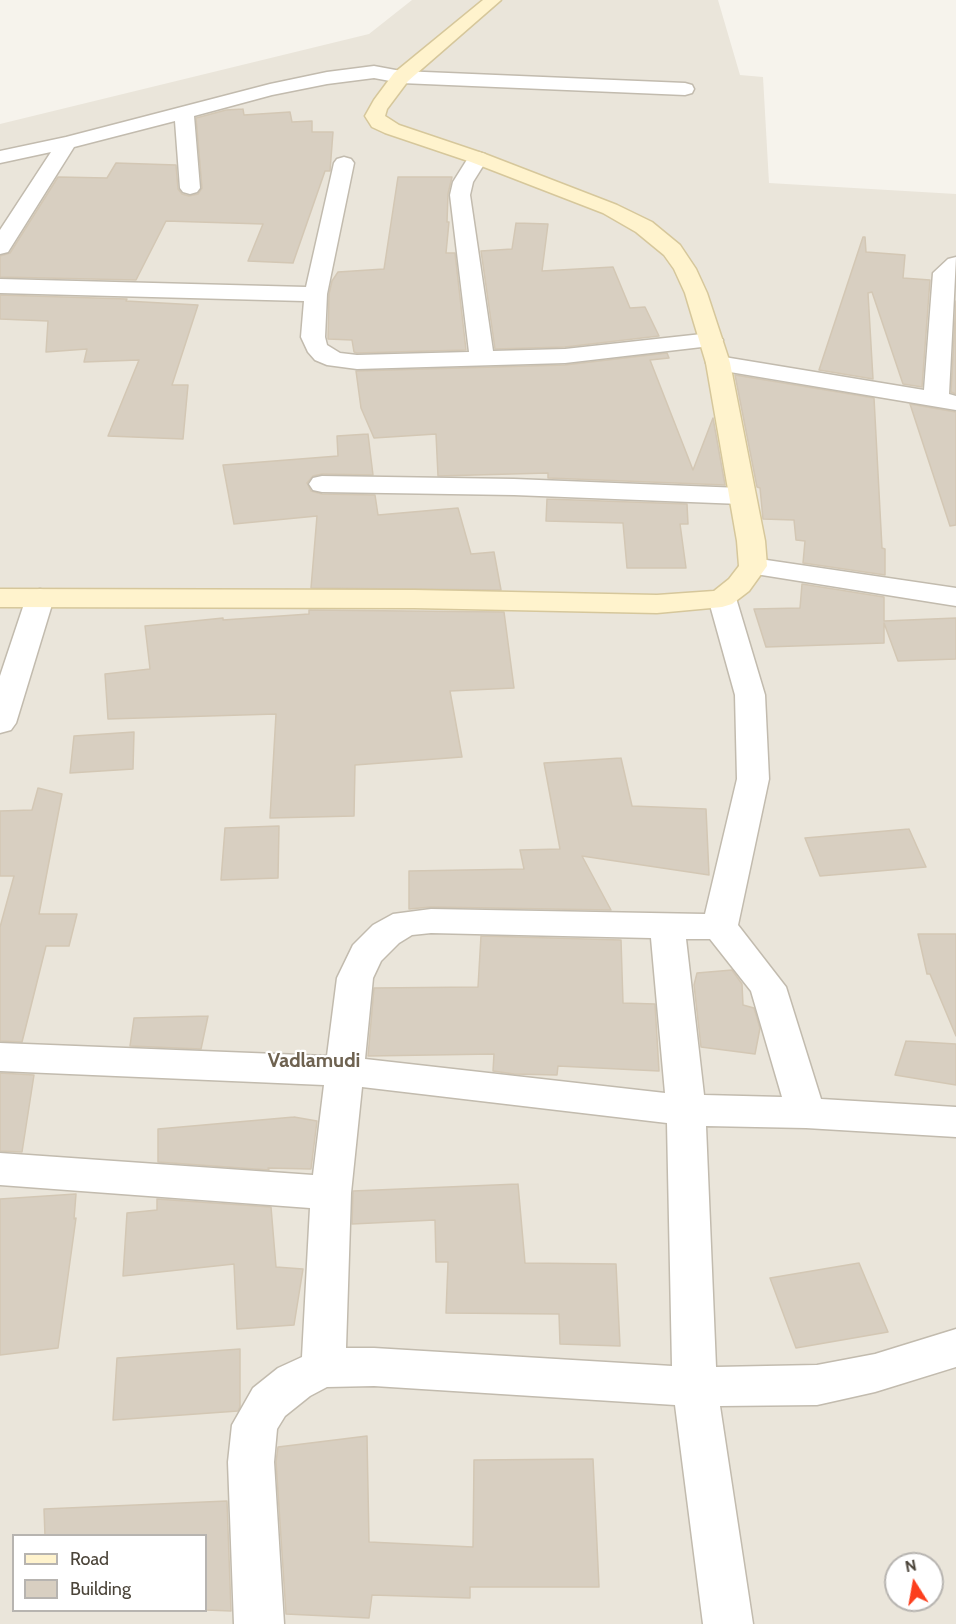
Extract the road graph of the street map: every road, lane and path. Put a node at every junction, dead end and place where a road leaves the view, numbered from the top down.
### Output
1 (493, 0) edge
2 (401, 77) junction
3 (685, 88) dead end
4 (184, 111) junction
5 (67, 143) junction
6 (0, 157) edge
7 (478, 158) junction
8 (344, 163) dead end
9 (190, 188) dead end
10 (8, 223) edge
11 (0, 247) edge
12 (956, 264) edge
13 (0, 286) edge
14 (316, 294) junction
15 (714, 352) junction
16 (482, 358) junction
17 (946, 401) edge
18 (322, 484) dead end
19 (741, 496) junction
20 (753, 566) junction
21 (956, 597) edge
22 (0, 598) edge
23 (40, 598) junction
24 (722, 598) junction
25 (0, 723) edge
26 (667, 925) junction
27 (720, 927) junction
28 (0, 1057) edge
29 (345, 1071) junction
30 (686, 1110) junction
31 (806, 1113) junction
32 (956, 1122) edge
33 (0, 1169) edge
34 (330, 1193) junction
35 (956, 1348) edge
36 (323, 1368) junction
37 (695, 1387) junction
38 (259, 1624) edge
39 (728, 1624) edge

1 - 2 main road
2 - 3 street
2 - 4 street
2 - 7 main road
4 - 5 street
4 - 9 street
5 - 6 street
5 - 10 street
7 - 15 main road
7 - 16 street
8 - 14 street
10 - 11 street
12 - 17 street
13 - 14 street
14 - 16 street
15 - 16 street
15 - 17 street
15 - 19 main road
18 - 19 street
19 - 20 main road
20 - 21 street
20 - 24 main road
22 - 23 main road
23 - 24 main road
23 - 25 street
24 - 27 street
26 - 27 street
26 - 29 street
26 - 30 street
27 - 31 street
28 - 29 street
29 - 30 street
29 - 34 street
30 - 31 street
30 - 37 street
31 - 32 street
33 - 34 street
34 - 36 street
35 - 37 street
36 - 37 street
36 - 38 street
37 - 39 street

